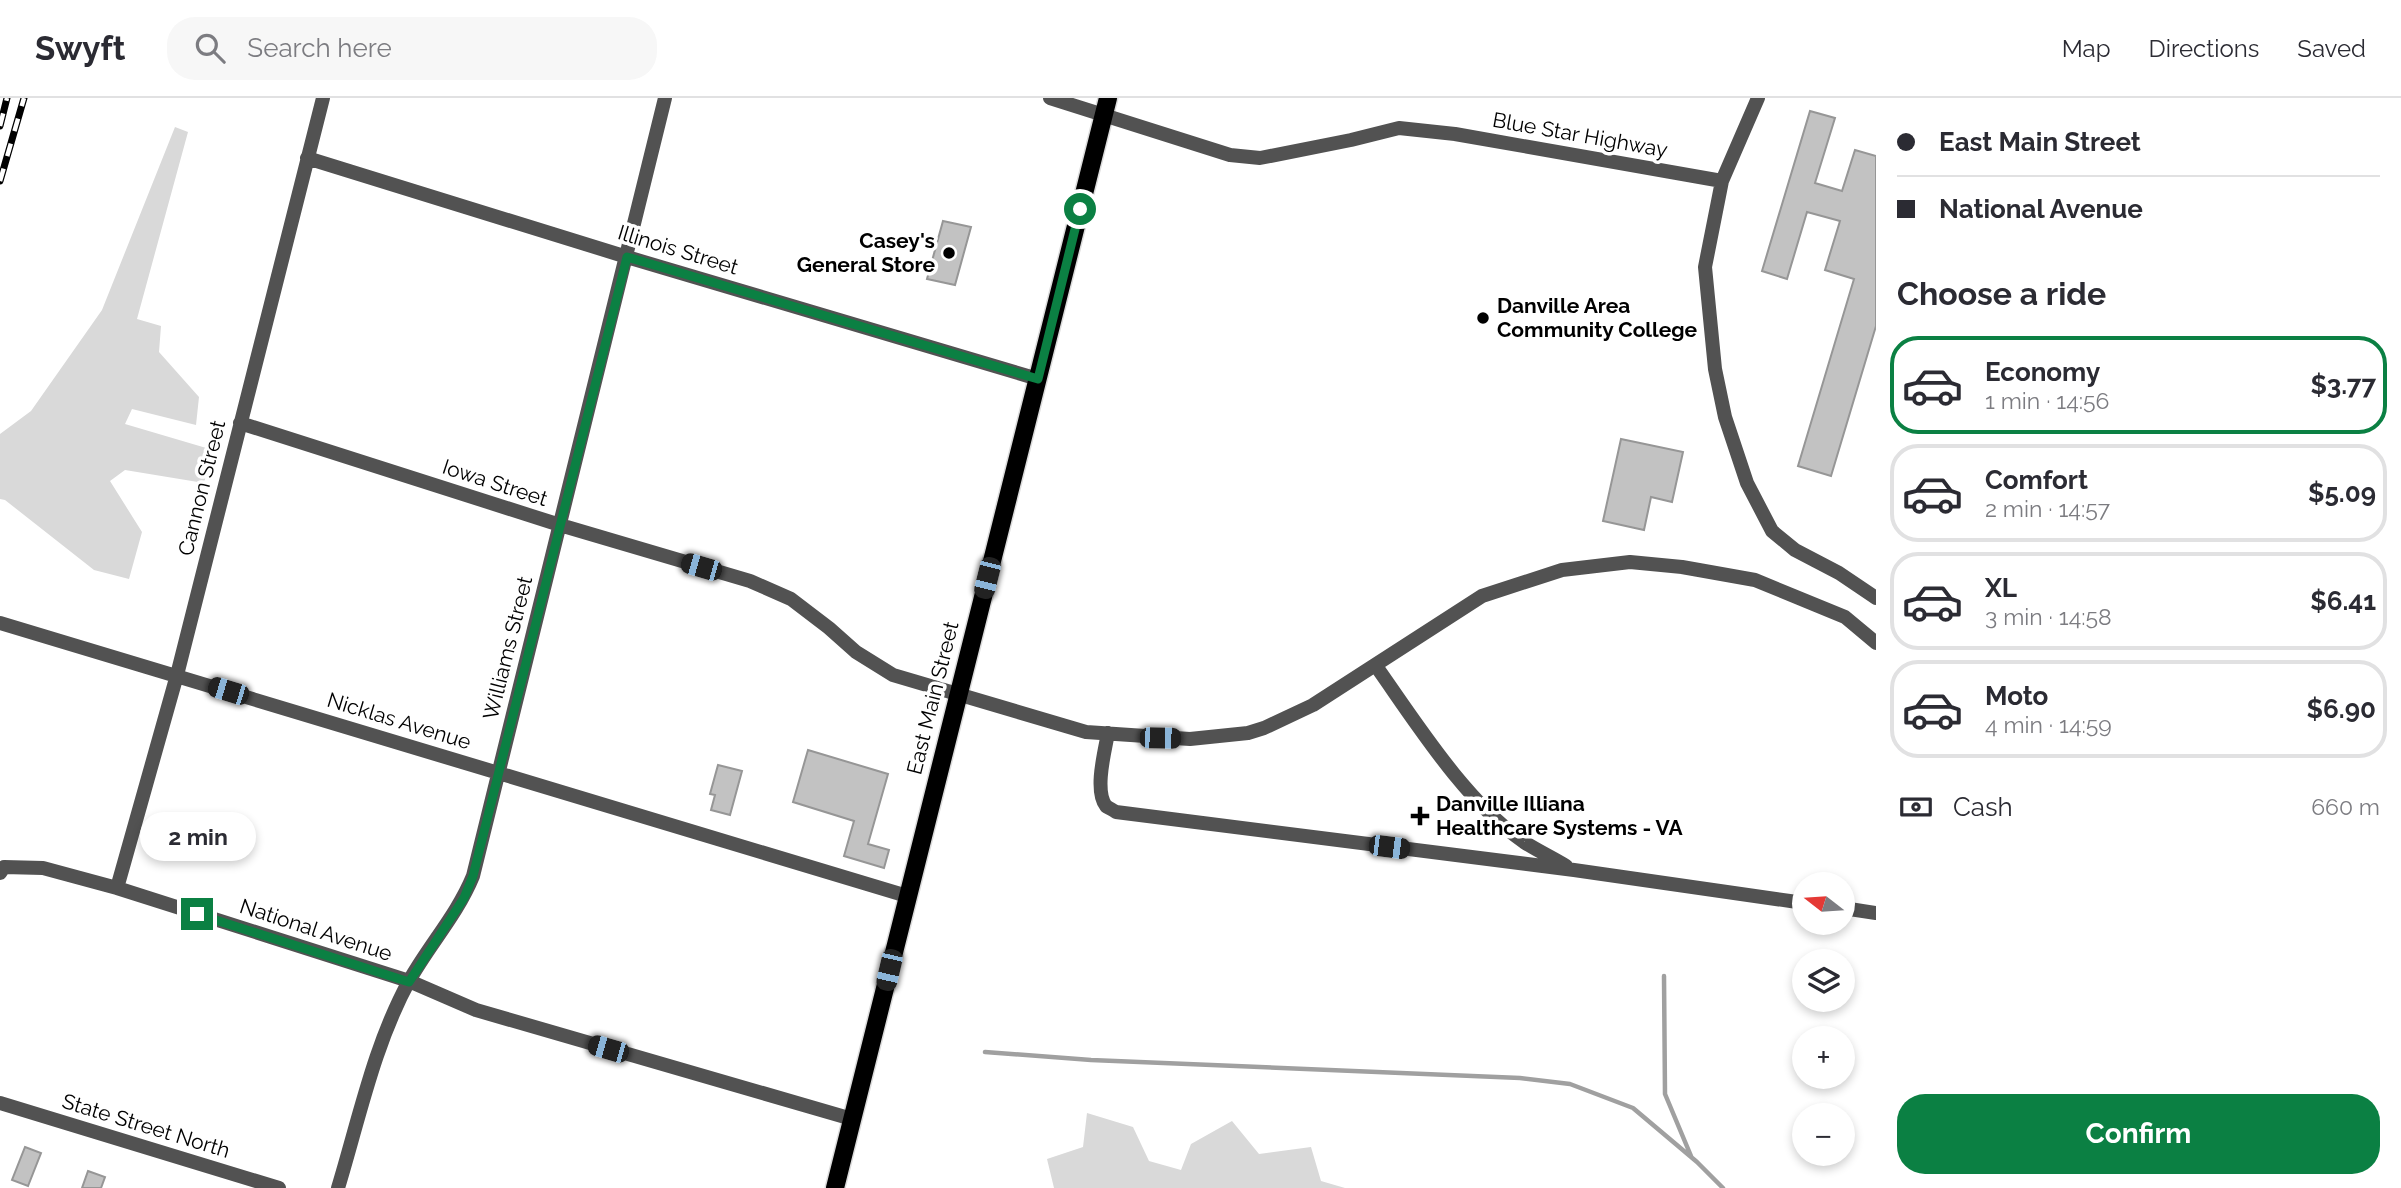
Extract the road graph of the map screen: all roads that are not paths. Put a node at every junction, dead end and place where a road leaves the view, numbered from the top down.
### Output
1 (323, 98) edge
2 (665, 98) edge
3 (1050, 98) edge
4 (1758, 98) edge
5 (1106, 106) edge
6 (307, 158) junction
7 (1722, 181) junction
8 (627, 257) junction
9 (1038, 379) junction
10 (240, 423) junction
11 (560, 525) junction
12 (1876, 598) edge
13 (0, 623) edge
14 (1876, 643) edge
15 (1376, 666) junction
16 (177, 676) junction
17 (957, 696) junction
18 (1108, 733) junction
19 (498, 772) junction
20 (2, 870) edge
21 (1574, 870) junction
22 (117, 888) junction
23 (907, 895) junction
24 (1792, 901) edge
25 (1855, 910) edge
26 (1876, 913) edge
27 (409, 982) junction
28 (0, 1104) edge
29 (852, 1119) junction
30 (279, 1188) edge
31 (338, 1188) edge
32 (835, 1188) edge

1 - 6 street, Cannon Street
2 - 8 street, Williams Street
3 - 5 street, Blue Star Highway
4 - 7 street
5 - 7 street, Blue Star Highway
5 - 9 main road, East Main Street
6 - 8 street, Illinois Street
6 - 10 street, Cannon Street
7 - 12 street
8 - 9 street, Illinois Street
8 - 11 street, Williams Street
9 - 17 main road, East Main Street
10 - 11 street, Iowa Street
10 - 16 street, Cannon Street
11 - 17 street, Iowa Street
11 - 19 street, Williams Street
13 - 16 street, Nicklas Avenue
14 - 15 street, Iowa Street
15 - 18 street, Iowa Street
15 - 21 street
16 - 19 street, Nicklas Avenue
16 - 22 street, Cannon Street
17 - 18 street, Iowa Street
17 - 23 main road, East Main Street
18 - 21 street
19 - 23 street, Nicklas Avenue
19 - 27 street, Williams Street
20 - 22 street, National Avenue
21 - 24 street
22 - 27 street, National Avenue
23 - 29 main road, East Main Street
25 - 26 street
27 - 29 street, National Avenue
27 - 31 street, Williams Street
28 - 30 street, State Street North
29 - 32 main road, East Main Street

